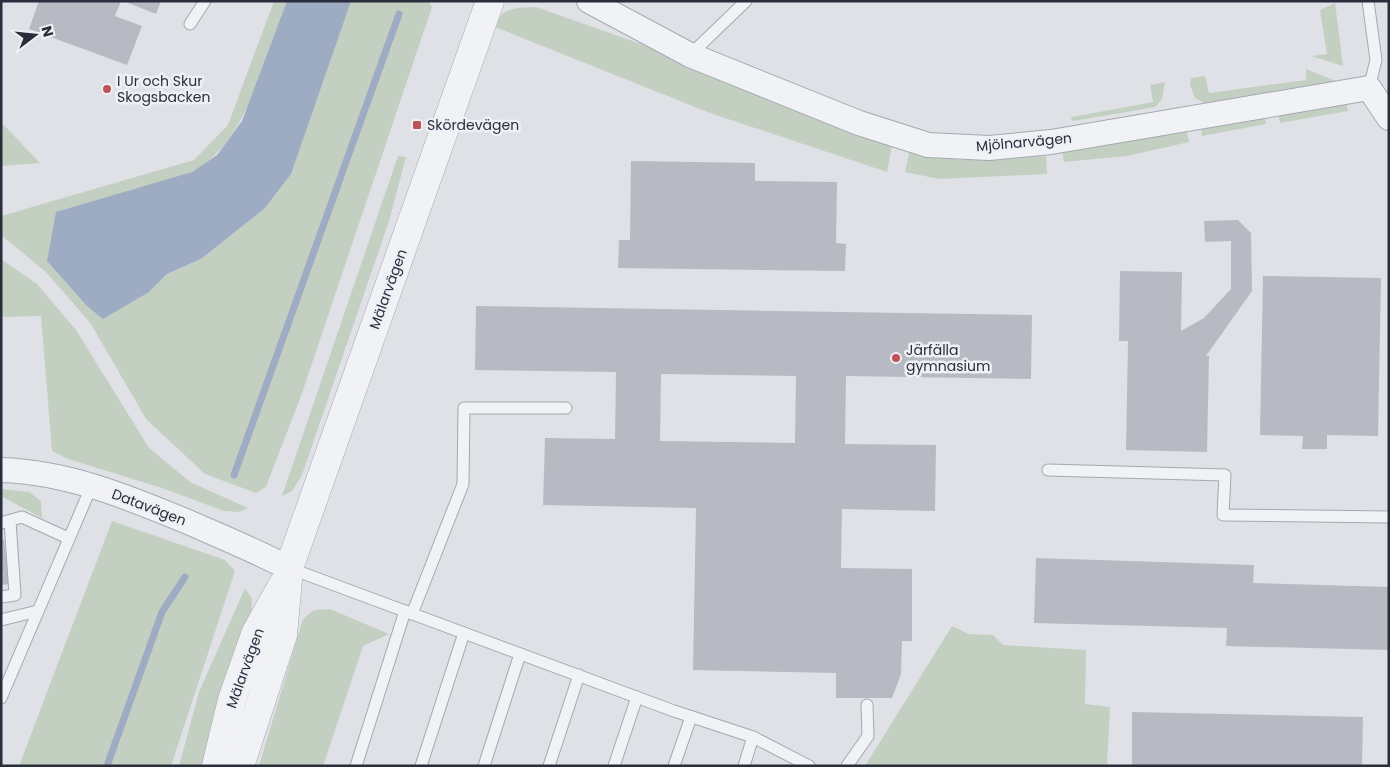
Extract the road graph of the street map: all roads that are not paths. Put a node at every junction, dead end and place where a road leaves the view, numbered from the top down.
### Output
1 (206, 1) edge
2 (490, 1) edge
3 (589, 1) edge
4 (746, 1) edge
5 (1368, 1) edge
6 (190, 24) dead end
7 (690, 55) junction
8 (1369, 88) junction
9 (1389, 118) edge
10 (566, 408) dead end
11 (1, 470) edge
12 (1048, 470) dead end
13 (92, 486) junction
14 (1389, 517) edge
15 (5, 522) edge
16 (68, 538) junction
17 (288, 572) junction
18 (1, 597) edge
19 (38, 611) junction
20 (409, 613) junction
21 (1, 620) edge
22 (464, 633) junction
23 (520, 654) junction
24 (579, 675) junction
25 (637, 697) junction
26 (1, 698) edge
27 (867, 705) dead end
28 (691, 717) junction
29 (753, 737) junction
30 (216, 766) edge
31 (240, 766) edge
32 (356, 766) edge
33 (421, 766) edge
34 (484, 766) edge
35 (549, 766) edge
36 (614, 766) edge
37 (674, 766) edge
38 (744, 766) edge
39 (809, 766) edge
40 (847, 766) edge

1 - 6 lane
2 - 17 street, Mälarvägen
3 - 7 street, Mjölnarvägen
4 - 7 lane
5 - 8 lane
7 - 8 street, Mjölnarvägen
8 - 9 street
10 - 20 lane
11 - 13 street, Datavägen
12 - 14 lane
13 - 16 lane
13 - 17 street, Datavägen
15 - 16 lane
15 - 18 lane
16 - 19 lane
17 - 20 lane
17 - 30 street, Mälarvägen
17 - 31 street, Mälarvägen
19 - 21 lane
19 - 26 lane
20 - 22 lane
20 - 32 lane
22 - 23 lane
22 - 33 lane
23 - 24 lane
23 - 34 lane
24 - 25 lane
24 - 35 lane
25 - 28 lane
25 - 36 lane
27 - 40 lane
28 - 29 lane
28 - 37 lane
29 - 38 lane
29 - 39 lane

